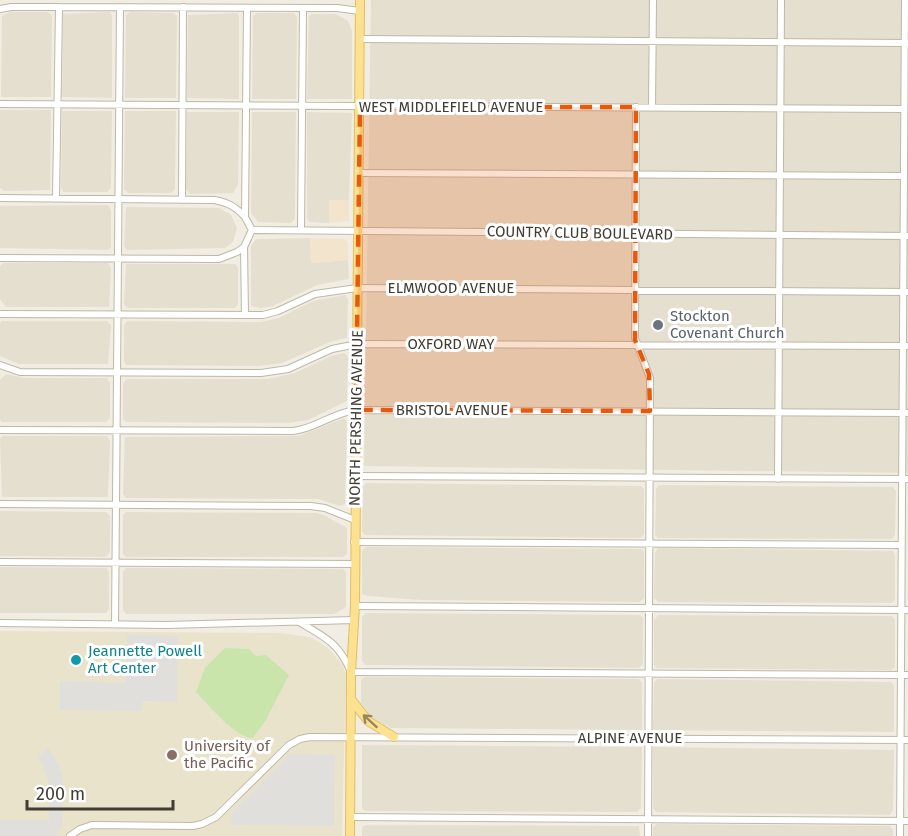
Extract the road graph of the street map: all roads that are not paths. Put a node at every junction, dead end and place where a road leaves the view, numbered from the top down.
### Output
1 (360, 0) edge
2 (653, 0) edge
3 (781, 0) edge
4 (905, 0) edge
5 (59, 7) junction
6 (120, 7) junction
7 (183, 7) junction
8 (247, 8) junction
9 (303, 8) junction
10 (0, 9) edge
11 (360, 11) junction
12 (361, 39) junction
13 (652, 42) junction
14 (781, 42) junction
15 (906, 43) edge
16 (0, 104) edge
17 (57, 104) junction
18 (120, 104) junction
19 (182, 105) junction
20 (246, 105) junction
21 (302, 105) junction
22 (360, 107) junction
23 (636, 107) junction
24 (652, 108) junction
25 (780, 108) junction
26 (903, 109) junction
27 (359, 173) junction
28 (636, 174) junction
29 (780, 174) junction
30 (902, 176) junction
31 (0, 198) edge
32 (56, 199) junction
33 (119, 200) junction
34 (182, 200) junction
35 (245, 218) junction
36 (252, 230) junction
37 (301, 230) junction
38 (358, 231) junction
39 (636, 233) junction
40 (780, 235) junction
41 (905, 236) edge
42 (244, 247) junction
43 (118, 257) junction
44 (0, 258) edge
45 (357, 288) junction
46 (635, 289) junction
47 (780, 290) junction
48 (905, 291) edge
49 (0, 314) edge
50 (118, 315) junction
51 (244, 315) junction
52 (357, 344) junction
53 (638, 345) junction
54 (779, 345) junction
55 (905, 346) edge
56 (0, 365) edge
57 (117, 372) junction
58 (356, 410) junction
59 (650, 411) junction
60 (779, 412) junction
61 (905, 413) edge
62 (0, 430) edge
63 (117, 430) junction
64 (355, 476) junction
65 (650, 479) junction
66 (778, 479) junction
67 (904, 479) edge
68 (0, 504) edge
69 (117, 504) junction
70 (355, 520) junction
71 (354, 542) junction
72 (649, 543) junction
73 (901, 545) junction
74 (0, 562) edge
75 (116, 562) junction
76 (354, 564) junction
77 (355, 606) junction
78 (649, 608) junction
79 (905, 610) edge
80 (355, 620) junction
81 (298, 622) junction
82 (0, 623) edge
83 (116, 624) junction
84 (351, 672) junction
85 (648, 673) junction
86 (904, 675) edge
87 (351, 698) junction
88 (351, 736) junction
89 (394, 737) junction
90 (648, 738) junction
91 (900, 740) junction
92 (908, 740) edge
93 (350, 817) junction
94 (648, 819) junction
95 (908, 821) edge
96 (900, 822) junction
97 (70, 836) edge
98 (350, 836) edge
99 (648, 836) edge
100 (900, 836) edge

1 - 11 main road, NORTH PERSHING AVENUE
2 - 13 street
3 - 14 street
4 - 15 street
5 - 6 street
5 - 10 street
5 - 17 street
6 - 7 street
6 - 18 street
7 - 8 street
7 - 19 street
8 - 9 street
8 - 20 street
9 - 11 street
9 - 21 street
11 - 12 main road, NORTH PERSHING AVENUE
12 - 13 street
12 - 22 main road, NORTH PERSHING AVENUE
13 - 14 street
13 - 24 street
14 - 15 street
14 - 25 street
15 - 26 street
16 - 17 street, WEST MIDDLEFIELD AVENUE
17 - 18 street, WEST MIDDLEFIELD AVENUE
17 - 32 street
18 - 19 street, WEST MIDDLEFIELD AVENUE
18 - 33 street
19 - 20 street, WEST MIDDLEFIELD AVENUE
19 - 34 street
20 - 21 street, WEST MIDDLEFIELD AVENUE
20 - 35 street
21 - 22 street, WEST MIDDLEFIELD AVENUE
21 - 37 street
22 - 23 street, WEST MIDDLEFIELD AVENUE
22 - 27 main road, NORTH PERSHING AVENUE
23 - 24 street, WEST MIDDLEFIELD AVENUE
23 - 28 street
24 - 25 street, WEST MIDDLEFIELD AVENUE
25 - 26 street, WEST MIDDLEFIELD AVENUE
25 - 29 street
26 - 30 street
27 - 28 street
27 - 38 main road, NORTH PERSHING AVENUE
28 - 29 street
28 - 39 street
29 - 30 street
29 - 40 street
30 - 41 street
31 - 32 street
32 - 33 street
33 - 34 street
33 - 43 street
34 - 35 street
35 - 36 street
36 - 37 street, COUNTRY CLUB BOULEVARD
36 - 42 street
37 - 38 street, COUNTRY CLUB BOULEVARD
38 - 39 street, COUNTRY CLUB BOULEVARD
38 - 45 main road, NORTH PERSHING AVENUE
39 - 40 street, COUNTRY CLUB BOULEVARD
39 - 46 street
40 - 41 street, COUNTRY CLUB BOULEVARD
40 - 47 street
41 - 48 street
42 - 43 street
42 - 51 street
43 - 44 street
43 - 50 street
45 - 46 street, ELMWOOD AVENUE
45 - 51 street, ELMWOOD AVENUE
45 - 52 main road, NORTH PERSHING AVENUE
46 - 47 street, ELMWOOD AVENUE
46 - 53 street
47 - 48 street, ELMWOOD AVENUE
47 - 54 street
48 - 55 street
49 - 50 street, ELMWOOD AVENUE
50 - 51 street, ELMWOOD AVENUE
50 - 57 street
52 - 53 street, OXFORD WAY
52 - 57 street, OXFORD WAY
52 - 58 main road, NORTH PERSHING AVENUE
53 - 54 street, OXFORD WAY
53 - 59 street
54 - 55 street, OXFORD WAY
54 - 60 street
55 - 61 street
56 - 57 street, OXFORD WAY
57 - 63 street
58 - 59 street, BRISTOL AVENUE
58 - 63 street, BRISTOL AVENUE
58 - 64 main road, NORTH PERSHING AVENUE
59 - 60 street, BRISTOL AVENUE
59 - 65 street
60 - 61 street, BRISTOL AVENUE
60 - 66 street
61 - 67 street
62 - 63 street, BRISTOL AVENUE
63 - 69 street
64 - 65 street
64 - 70 main road, NORTH PERSHING AVENUE
65 - 66 street
65 - 72 street
66 - 67 street
67 - 73 street
68 - 69 street
69 - 70 street
69 - 75 street
70 - 71 main road, NORTH PERSHING AVENUE
71 - 72 street
71 - 76 main road, NORTH PERSHING AVENUE
72 - 73 street
72 - 78 street
73 - 79 street
74 - 75 street
75 - 76 street
75 - 83 street
76 - 77 main road, NORTH PERSHING AVENUE
77 - 78 street
77 - 80 main road, NORTH PERSHING AVENUE
78 - 79 street
78 - 85 street
79 - 86 street
80 - 81 street
80 - 84 main road, NORTH PERSHING AVENUE
81 - 83 street
81 - 84 street
82 - 83 street
84 - 85 street
84 - 87 main road, NORTH PERSHING AVENUE
85 - 86 street
85 - 90 street
86 - 91 street
87 - 88 main road, NORTH PERSHING AVENUE
89 -> 87 main road
88 - 89 street, ALPINE AVENUE
88 - 93 main road, NORTH PERSHING AVENUE
88 - 97 street, ALPINE AVENUE
89 - 90 street, ALPINE AVENUE
90 - 91 street, ALPINE AVENUE
90 - 94 street
91 - 92 street, ALPINE AVENUE
91 - 96 street
93 - 94 street
93 - 98 main road, NORTH PERSHING AVENUE
94 - 96 street
94 - 99 street
95 - 96 street
96 - 100 street

